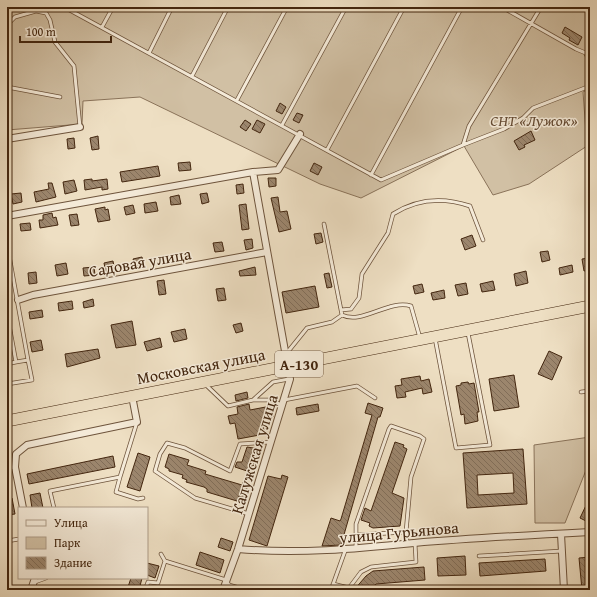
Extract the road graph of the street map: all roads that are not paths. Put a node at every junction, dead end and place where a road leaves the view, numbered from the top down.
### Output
1 (37, 7) edge
2 (64, 7) edge
3 (113, 7) edge
4 (172, 7) edge
5 (228, 7) edge
6 (287, 7) edge
7 (346, 7) edge
8 (404, 7) edge
9 (462, 7) edge
10 (502, 7) edge
11 (541, 7) edge
12 (36, 11) junction
13 (532, 23) junction
14 (7, 25) edge
15 (102, 28) junction
16 (148, 53) junction
17 (589, 53) edge
18 (192, 76) junction
19 (590, 86) edge
20 (7, 87) edge
21 (60, 97) dead end
22 (237, 100) junction
23 (282, 125) junction
24 (80, 127) joint
25 (300, 134) junction
26 (7, 139) edge
27 (463, 145) junction
28 (327, 150) junction
29 (253, 172) junction
30 (371, 175) junction
31 (7, 216) edge
32 (324, 224) dead end
33 (483, 240) dead end
34 (7, 244) edge
35 (267, 252) junction
36 (18, 300) junction
37 (590, 306) edge
38 (341, 310) junction
39 (7, 314) edge
40 (342, 315) junction
41 (8, 326) edge
42 (468, 330) junction
43 (434, 336) junction
44 (420, 338) dead end
45 (12, 344) junction
46 (7, 345) edge
47 (286, 354) junction
48 (28, 360) junction
49 (16, 362) junction
50 (7, 364) edge
51 (289, 366) junction
52 (290, 379) junction
53 (202, 382) junction
54 (7, 384) edge
55 (590, 391) edge
56 (580, 392) dead end
57 (132, 396) junction
58 (375, 398) dead end
59 (253, 400) junction
60 (284, 402) junction
61 (7, 421) edge
62 (137, 422) junction
63 (272, 442) junction
64 (15, 467) junction
65 (7, 468) edge
66 (120, 477) junction
67 (143, 498) dead end
68 (23, 507) edge
69 (54, 507) edge
70 (249, 514) junction
71 (406, 532) junction
72 (590, 532) edge
73 (561, 534) junction
74 (356, 535) junction
75 (18, 539) edge
76 (7, 541) edge
77 (415, 543) junction
78 (407, 544) junction
79 (238, 549) junction
80 (345, 550) junction
81 (356, 550) junction
82 (562, 550) junction
83 (161, 554) dead end
84 (479, 556) dead end
85 (165, 561) junction
86 (226, 580) junction
87 (34, 581) edge
88 (333, 584) junction
89 (31, 590) edge
90 (145, 590) edge
91 (223, 590) edge
92 (246, 590) edge
93 (331, 590) edge
94 (564, 590) edge

1 - 12 lane
2 - 15 lane
3 - 15 lane
4 - 16 lane
5 - 18 lane
6 - 22 lane
7 - 23 lane
8 - 28 lane
9 - 30 lane
10 - 13 lane
11 - 13 lane
12 - 14 lane
12 - 24 lane
13 - 17 lane
13 - 27 lane
15 - 16 lane
16 - 18 lane
18 - 22 lane
19 - 27 lane
20 - 21 lane
22 - 23 lane
23 - 25 lane
24 - 26 street
25 - 28 lane
25 - 29 street
27 - 30 lane
28 - 30 lane
29 - 31 street
29 - 35 street, Калужская улица
32 - 38 lane
33 - 38 lane
34 - 36 lane
35 - 36 street, Садовая улица
35 - 47 street, Калужская улица
36 - 48 lane
37 - 42 highway, Московская улица / А-130
38 - 40 lane
39 - 41 lane
40 - 44 lane
40 - 47 lane
41 - 45 lane
42 - 43 highway, Московская улица / А-130
42 - 43 lane
43 - 51 highway, Московская улица / А-130
45 - 46 lane
45 - 49 lane
47 - 51 street, Калужская улица
48 - 49 lane
48 - 54 lane
49 - 50 lane
51 - 52 street, Калужская улица
51 - 53 highway, Московская улица / А-130
52 - 59 lane
52 - 60 street, Калужская улица
53 - 57 highway, Московская улица / А-130
53 - 59 lane
55 - 56 lane
57 - 61 highway, Московская улица / А-130
57 - 62 street
58 - 60 lane
59 - 60 lane
60 - 63 street, Калужская улица
62 - 64 street
62 - 66 lane
63 - 70 street, Калужская улица
63 - 70 lane
64 - 65 lane
64 - 68 street
66 - 67 lane
66 - 69 lane
70 - 79 street, Калужская улица
71 - 74 lane
71 - 74 lane
71 - 78 lane
72 - 73 street, улица Гурьянова
73 - 77 street, улица Гурьянова
73 - 82 street
74 - 81 lane
75 - 76 lane
77 - 78 street, улица Гурьянова
77 - 88 lane
78 - 81 street, улица Гурьянова
79 - 80 street, улица Гурьянова
79 - 86 street, Калужская улица
80 - 81 street, улица Гурьянова
80 - 88 lane
82 - 84 lane
82 - 94 street
83 - 85 lane
85 - 86 lane
85 - 90 lane
86 - 91 street, Калужская улица
86 - 92 lane
87 - 89 street
88 - 93 lane

